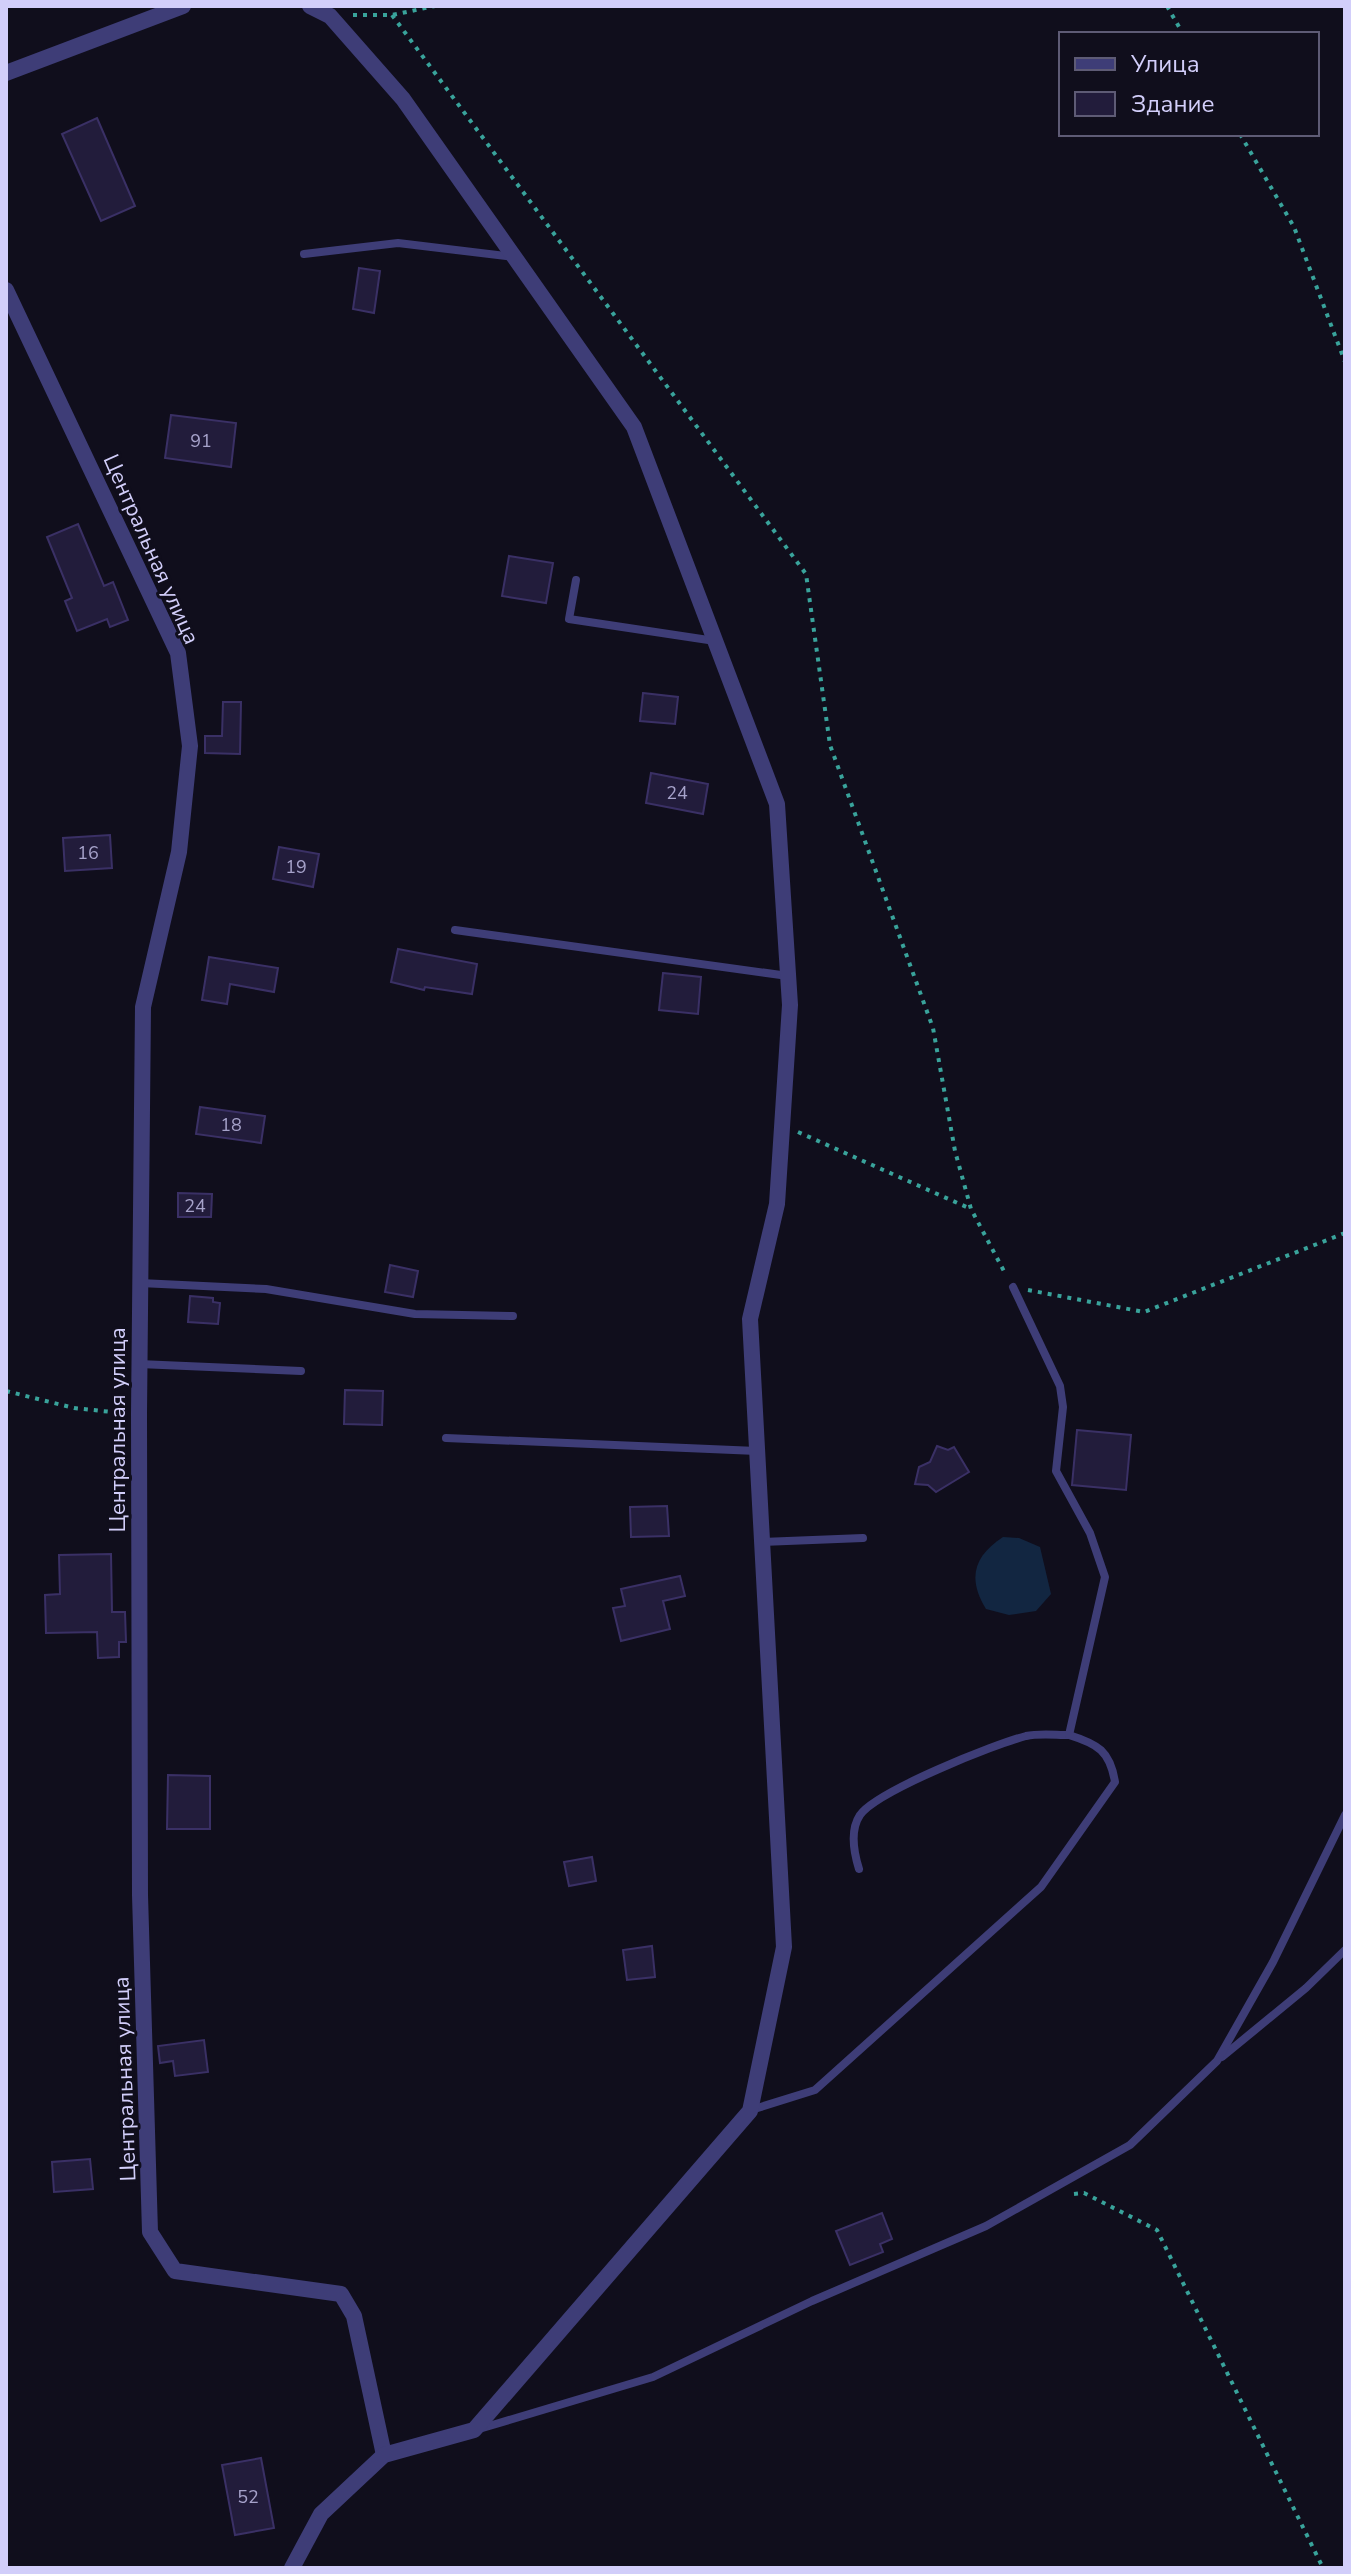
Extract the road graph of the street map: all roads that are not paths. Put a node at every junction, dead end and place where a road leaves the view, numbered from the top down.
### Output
1 (183, 6) edge
2 (310, 6) edge
3 (6, 73) edge
4 (304, 254) dead end
5 (515, 258) junction
6 (6, 290) edge
7 (576, 580) dead end
8 (715, 641) junction
9 (455, 930) dead end
10 (788, 976) junction
11 (140, 1283) junction
12 (1013, 1287) road end
13 (513, 1316) dead end
14 (139, 1364) junction
15 (301, 1371) dead end
16 (446, 1438) dead end
17 (757, 1451) junction
18 (863, 1538) dead end
19 (762, 1542) junction
20 (1069, 1735) junction
21 (1345, 1815) edge
22 (859, 1869) dead end
23 (1345, 1950) edge
24 (1217, 2061) junction
25 (750, 2111) junction
26 (474, 2430) junction
27 (384, 2455) junction
28 (292, 2568) edge

1 - 3 street
2 - 5 street
4 - 5 lane
5 - 8 street
6 - 11 street, Центральная улица
7 - 8 lane
8 - 10 street
9 - 10 lane
10 - 17 street
11 - 13 lane
11 - 14 street, Центральная улица
12 - 20 lane
14 - 15 lane
14 - 27 street, Центральная улица
16 - 17 lane
17 - 19 street
18 - 19 lane
19 - 25 street
20 - 22 lane
20 - 25 lane
21 - 24 lane
23 - 24 lane
24 - 26 lane
25 - 26 street
26 - 27 street
27 - 28 street

